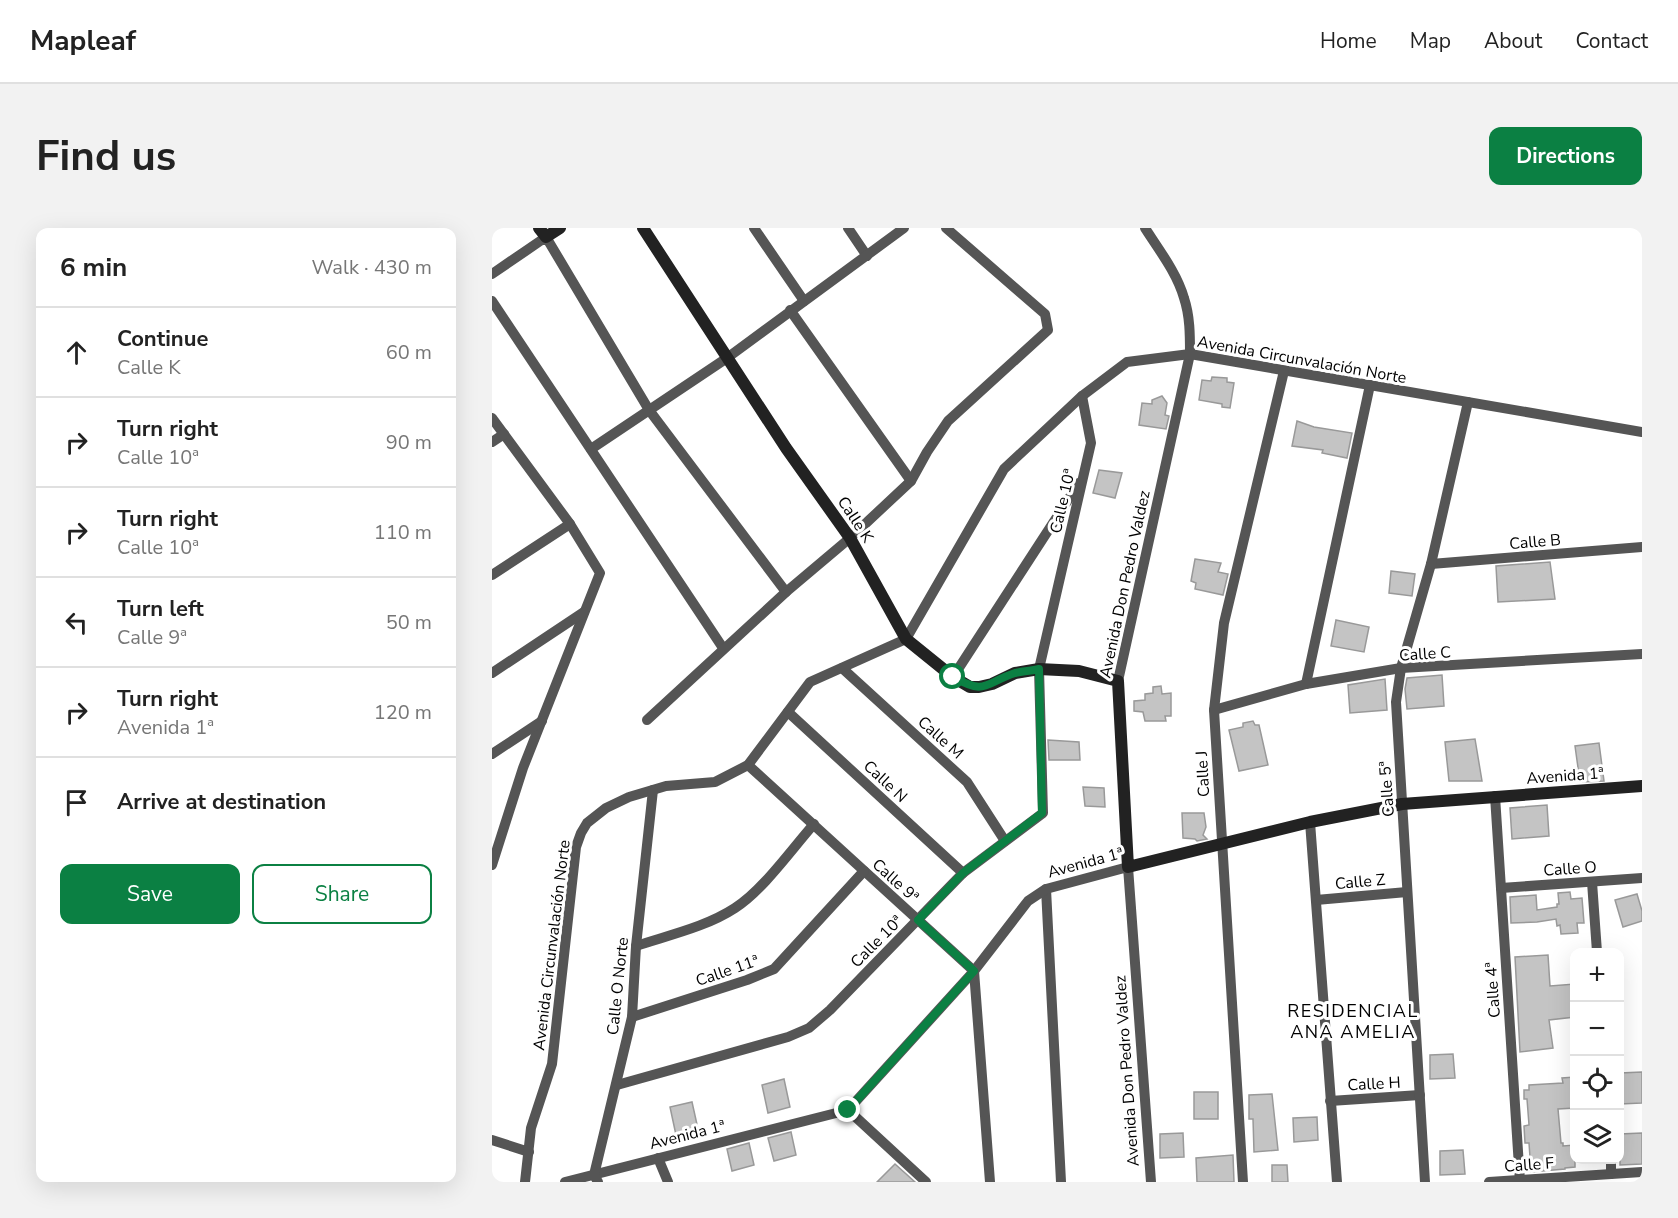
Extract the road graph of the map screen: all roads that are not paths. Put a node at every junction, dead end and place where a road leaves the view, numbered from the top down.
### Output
1 (560, 228) edge
2 (643, 228) edge
3 (754, 228) edge
4 (848, 228) edge
5 (904, 228) edge
6 (947, 228) edge
7 (1145, 228) edge
8 (543, 233) edge
9 (867, 256) junction
10 (492, 274) edge
11 (492, 301) edge
12 (804, 301) junction
13 (790, 310) junction
14 (1190, 354) junction
15 (727, 357) junction
16 (1284, 370) junction
17 (1370, 385) junction
18 (1082, 396) junction
19 (1468, 402) junction
20 (649, 410) junction
21 (492, 418) edge
22 (1642, 432) edge
23 (504, 434) junction
24 (492, 442) edge
25 (591, 449) junction
26 (1084, 476) junction
27 (911, 481) junction
28 (570, 524) junction
29 (850, 538) junction
30 (1642, 547) edge
31 (1431, 564) junction
32 (492, 575) edge
33 (786, 592) junction
34 (584, 612) junction
35 (906, 639) junction
36 (723, 648) junction
37 (1642, 654) edge
38 (842, 668) junction
39 (1401, 668) junction
40 (1039, 669) junction
41 (492, 673) edge
42 (953, 677) junction
43 (1118, 681) junction
44 (1306, 684) junction
45 (1214, 710) junction
46 (788, 712) junction
47 (647, 720) dead end
48 (542, 721) junction
49 (492, 754) edge
50 (748, 765) junction
51 (1642, 786) edge
52 (653, 790) junction
53 (1495, 796) junction
54 (1402, 804) junction
55 (1310, 822) junction
56 (814, 824) junction
57 (1005, 841) junction
58 (1221, 843) junction
59 (492, 865) edge
60 (1128, 867) junction
61 (864, 871) junction
62 (963, 873) junction
63 (1642, 878) edge
64 (1592, 882) junction
65 (1501, 888) junction
66 (1046, 889) junction
67 (1407, 892) junction
68 (1316, 900) junction
69 (918, 920) junction
70 (636, 946) junction
71 (1597, 948) edge
72 (974, 971) junction
73 (632, 1017) junction
74 (617, 1085) junction
75 (1420, 1095) junction
76 (1330, 1101) junction
77 (848, 1110) junction
78 (492, 1140) edge
79 (528, 1152) junction
80 (658, 1158) junction
81 (1611, 1164) edge
82 (1642, 1172) edge
83 (1611, 1174) junction
84 (596, 1178) edge
85 (1520, 1181) edge
86 (525, 1182) edge
87 (565, 1182) edge
88 (668, 1182) edge
89 (926, 1182) edge
90 (990, 1182) edge
91 (1061, 1182) edge
92 (1151, 1182) edge
93 (1243, 1182) edge
94 (1336, 1182) edge
95 (1425, 1182) edge
96 (1490, 1182) edge

1 - 8 street
2 - 15 street, Calle K
3 - 12 street
4 - 9 street
5 - 9 street
6 - 27 street
7 - 14 street, Avenida Don Pedro Valdez
8 - 10 street
8 - 20 street
9 - 12 street
11 - 25 street
12 - 13 street
13 - 15 street
13 - 27 street
14 - 16 street, Avenida Circunvalación Norte
14 - 18 street, Avenida Circunvalación Norte
14 - 43 street, Avenida Don Pedro Valdez
15 - 20 street
15 - 29 street, Calle K
16 - 17 street, Avenida Circunvalación Norte
16 - 45 street, Calle J
17 - 19 street, Avenida Circunvalación Norte
17 - 44 street
18 - 26 street, Calle 10ª
18 - 35 street, Avenida Circunvalación Norte
19 - 22 street, Avenida Circunvalación Norte
19 - 31 street, Calle 5ª
20 - 25 street
20 - 33 street
21 - 23 street
23 - 24 street
23 - 28 street
25 - 36 street
26 - 40 street, Calle 10ª
26 - 42 street
27 - 29 street
28 - 32 street
28 - 34 street
29 - 33 street
29 - 35 street, Calle K
30 - 31 street, Calle B
31 - 39 street, Calle 5ª
33 - 36 street
34 - 41 street
34 - 48 street
35 - 38 street, Avenida Circunvalación Norte
35 - 42 street, Calle K
36 - 47 street
37 - 39 street, Calle C
38 - 46 street, Avenida Circunvalación Norte
38 - 57 street, Calle M
39 - 44 street, Calle C
39 - 54 street, Calle 5ª
40 - 42 street, Calle K
40 - 43 street, Calle K
40 - 57 street, Calle 10ª
43 - 60 street, Avenida Don Pedro Valdez
44 - 45 street, Calle C
45 - 58 street, Calle J
46 - 50 street, Avenida Circunvalación Norte
46 - 62 street, Calle N
48 - 49 street
48 - 59 street
50 - 52 street, Avenida Circunvalación Norte
50 - 56 street, Calle 9ª
51 - 53 street, Avenida 1ª
52 - 70 street, Calle O Norte
52 - 79 street, Avenida Circunvalación Norte
53 - 54 street, Avenida 1ª
53 - 65 street, Calle 4ª
54 - 55 street, Avenida 1ª
54 - 67 street, Calle 5ª
55 - 58 street, Avenida 1ª
55 - 68 street
56 - 61 street, Calle 9ª
56 - 70 street
57 - 62 street, Calle 10ª
58 - 60 street, Avenida 1ª
58 - 93 street, Calle J
60 - 66 street, Avenida 1ª
60 - 92 street, Avenida Don Pedro Valdez
61 - 69 street, Calle 9ª
61 - 73 street, Calle 11ª
62 - 69 street, Calle 10ª
63 - 64 street, Calle O
64 - 65 street, Calle O
64 - 71 street
65 - 85 street, Calle 4ª
66 - 72 street, Avenida 1ª
66 - 91 street
67 - 68 street, Calle Z
67 - 75 street, Calle 5ª
68 - 76 street
69 - 72 street, Calle 9ª
69 - 74 street, Calle 10ª
70 - 73 street, Calle O Norte
72 - 77 street, Avenida 1ª
72 - 90 street
73 - 74 street, Calle O Norte
74 - 84 street, Calle O Norte
75 - 76 street, Calle H
75 - 95 street, Calle 5ª
76 - 94 street
77 - 80 street, Avenida 1ª
77 - 89 street
78 - 79 street
79 - 86 street, Avenida Circunvalación Norte
80 - 84 street, Avenida 1ª
80 - 88 street
81 - 83 street
82 - 83 street, Calle F
83 - 85 street, Calle F
84 - 87 street, Avenida 1ª
85 - 96 street, Calle F

